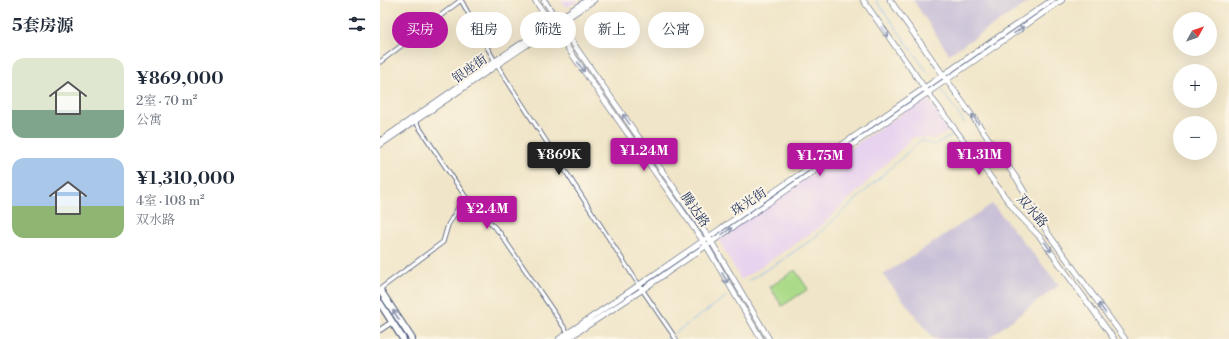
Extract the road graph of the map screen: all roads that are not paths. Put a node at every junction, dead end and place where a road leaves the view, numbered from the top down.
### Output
1 (461, 0) edge
2 (535, 0) edge
3 (544, 0) edge
4 (587, 0) edge
5 (594, 0) edge
6 (863, 0) edge
7 (890, 0) edge
8 (1052, 0) edge
9 (1062, 0) edge
10 (543, 12) edge
11 (552, 12) edge
12 (571, 12) edge
13 (574, 12) edge
14 (520, 47) edge
15 (567, 48) edge
16 (576, 48) edge
17 (380, 62) edge
18 (496, 63) junction
19 (946, 78) junction
20 (927, 91) junction
21 (415, 121) junction
22 (380, 141) edge
23 (380, 145) edge
24 (466, 196) junction
25 (710, 239) junction
26 (704, 243) junction
27 (641, 288) junction
28 (380, 289) edge
29 (380, 304) edge
30 (392, 322) junction
31 (380, 330) edge
32 (568, 333) junction
33 (403, 339) edge
34 (412, 339) edge
35 (559, 339) edge
36 (567, 339) edge
37 (676, 339) edge
38 (761, 339) edge
39 (769, 339) edge
40 (1114, 339) edge
41 (1125, 339) edge

1 - 17 street
1 - 18 street
2 - 10 main road, 腾达路
3 - 11 main road, 腾达路
4 - 12 main road
5 - 13 main road
6 -> 20 main road, 双水路
7 - 19 main road, 双水路
8 - 19 main road, 珠光街
19 -> 9 main road, 珠光街
14 - 18 main road
15 -> 26 main road, 腾达路
25 -> 16 main road, 腾达路
18 - 21 main road, 银座街
18 - 22 main road
18 - 27 street
19 - 20 main road, 珠光街
41 -> 19 main road, 双水路
20 - 25 main road, 珠光街
20 -> 40 main road, 双水路
21 - 23 main road, 银座街
21 - 24 street
24 - 28 street
24 - 32 street
25 - 26 main road, 珠光街
25 - 39 main road, 腾达路
26 - 27 main road, 珠光街
26 -> 38 main road, 腾达路
27 - 32 main road, 珠光街
27 - 36 main road, 珠光街
27 - 37 street
34 -> 28 main road
29 - 30 main road
30 - 31 street
30 - 33 main road
32 - 35 main road, 珠光街

